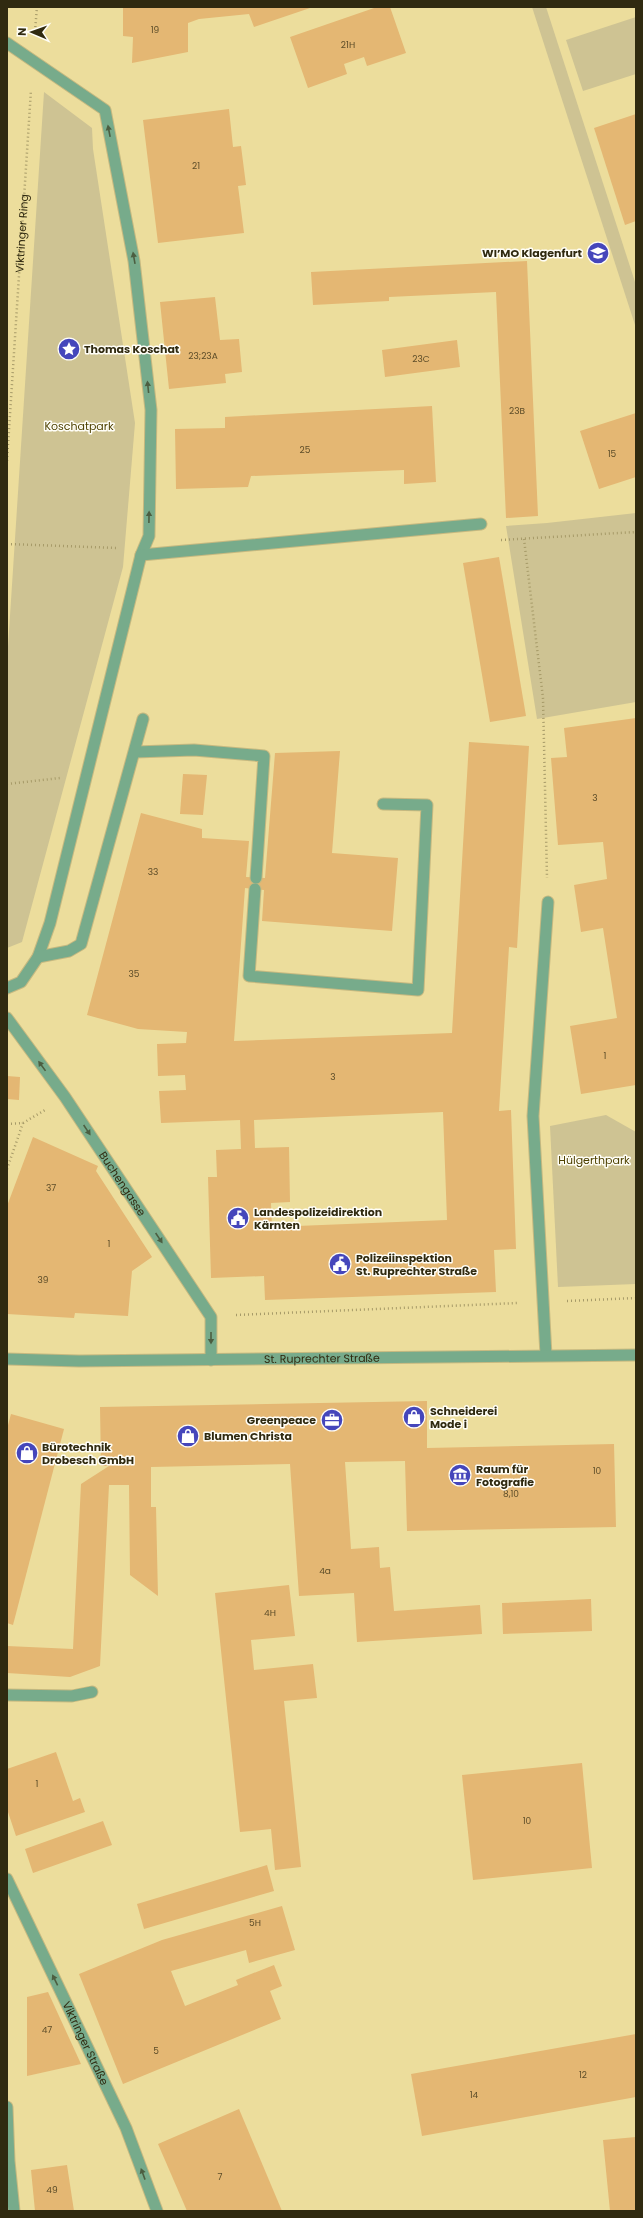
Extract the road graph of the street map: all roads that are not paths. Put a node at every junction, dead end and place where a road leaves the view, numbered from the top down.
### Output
1 (7, 43) edge
2 (481, 524) dead end
3 (141, 555) junction
4 (143, 719) dead end
5 (135, 752) junction
6 (383, 804) dead end
7 (256, 878) dead end
8 (255, 889) dead end
9 (548, 902) road end
10 (38, 957) junction
11 (7, 988) edge
12 (7, 1018) edge
13 (546, 1355) junction
14 (636, 1355) edge
15 (7, 1359) edge
16 (211, 1360) junction
17 (92, 1692) dead end
18 (7, 1695) edge
19 (7, 1879) edge
20 (7, 2107) edge
21 (14, 2211) edge
22 (157, 2211) edge

3 -> 1 street
2 - 3 street
3 - 10 street
4 - 5 street
5 - 7 street
5 - 10 street
6 - 8 street
9 - 13 street
10 - 11 street
12 -> 16 street, Buchengasse
13 - 14 street, St. Ruprechter Straße
13 - 16 street, St. Ruprechter Straße
15 - 16 street, St. Ruprechter Straße
17 - 18 street
22 -> 19 street, Viktringer Straße
20 - 21 street

